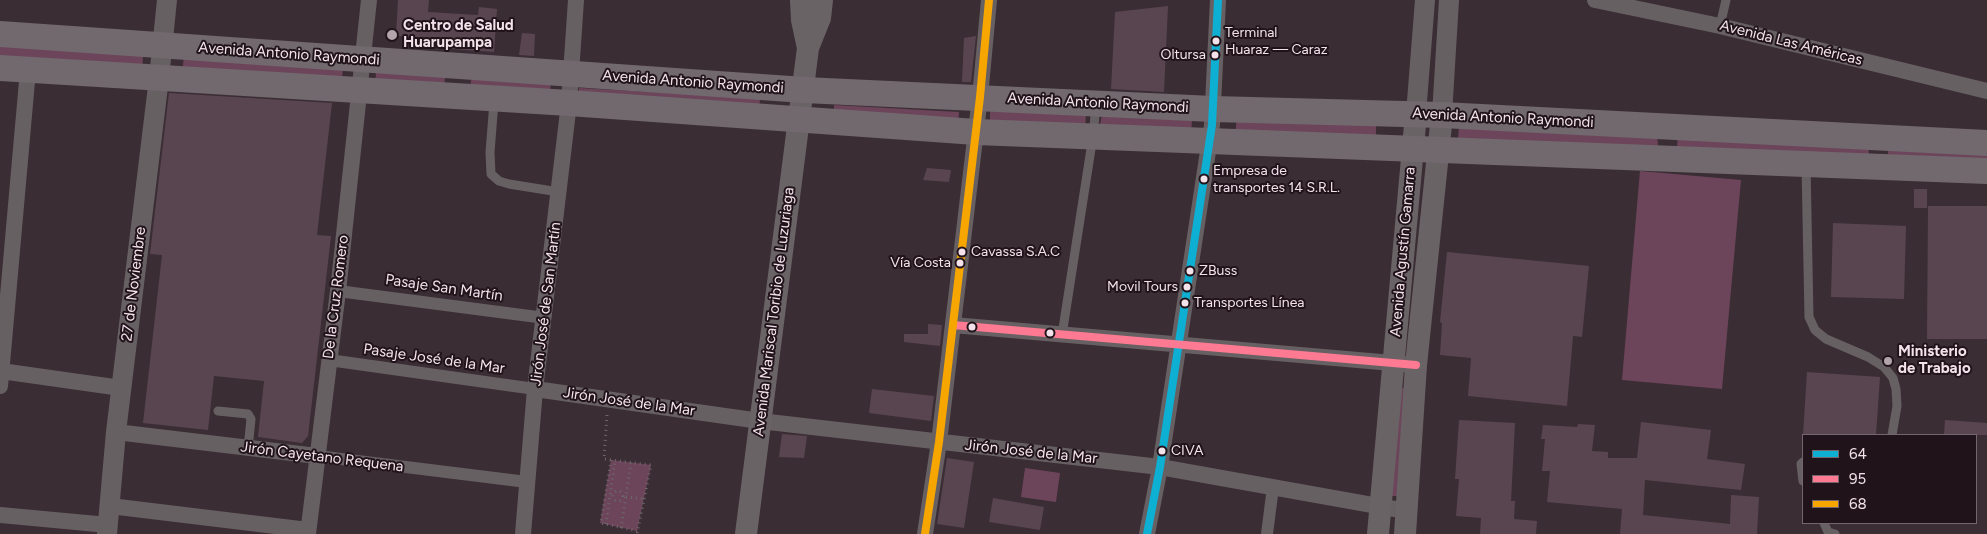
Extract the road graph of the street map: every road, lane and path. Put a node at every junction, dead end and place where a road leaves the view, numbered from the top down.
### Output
1 (167, 0) edge
2 (369, 0) edge
3 (576, 0) edge
4 (801, 0) edge
5 (822, 0) edge
6 (989, 0) edge
7 (1218, 0) edge
8 (1425, 0) edge
9 (1450, 0) edge
10 (1726, 0) edge
11 (1605, 1) edge
12 (1720, 26) junction
13 (0, 34) edge
14 (161, 44) junction
15 (808, 48) junction
16 (364, 59) junction
17 (456, 66) junction
18 (0, 68) edge
19 (28, 70) junction
20 (572, 74) junction
21 (159, 78) junction
22 (360, 90) junction
23 (804, 90) junction
24 (1987, 91) edge
25 (454, 96) junction
26 (980, 97) junction
27 (494, 99) junction
28 (1096, 102) junction
29 (569, 104) junction
30 (1213, 109) junction
31 (1416, 114) junction
32 (1442, 115) junction
33 (800, 120) junction
34 (1666, 126) junction
35 (976, 132) junction
36 (1093, 136) junction
37 (1882, 138) junction
38 (1209, 142) junction
39 (1987, 143) edge
40 (1413, 150) junction
41 (1438, 150) junction
42 (1666, 158) junction
43 (1806, 164) junction
44 (1881, 167) junction
45 (1987, 171) edge
46 (559, 192) junction
47 (338, 291) junction
48 (545, 318) junction
49 (953, 325) junction
50 (1062, 335) junction
51 (1178, 343) junction
52 (329, 360) junction
53 (1392, 363) junction
54 (1416, 365) junction
55 (1, 378) edge
56 (121, 388) junction
57 (536, 389) junction
58 (609, 398) junction
59 (218, 411) dead end
60 (760, 420) junction
61 (116, 432) junction
62 (1892, 434) edge
63 (939, 442) junction
64 (248, 448) junction
65 (317, 456) junction
66 (613, 460) junction
67 (631, 462) junction
68 (1160, 467) junction
69 (527, 482) junction
70 (1273, 487) junction
71 (626, 497) junction
72 (644, 499) junction
73 (1380, 508) junction
74 (1406, 511) junction
75 (0, 515) edge
76 (108, 522) edge
77 (1824, 524) edge
78 (621, 528) junction
79 (308, 532) edge
80 (637, 533) edge
81 (523, 534) edge
82 (746, 534) edge
83 (925, 534) edge
84 (1147, 534) edge
85 (1267, 534) edge
86 (1378, 534) edge
87 (1404, 534) edge
88 (1835, 534) edge

1 - 14 street, 27 de Noviembre
2 - 16 street, De la Cruz Romero
3 - 20 street, Jirón José de San Martín
4 - 15 main road
5 - 15 main road
6 - 26 street
7 - 30 street
8 - 31 street, Avenida Agustín Gamarra
9 - 32 street, Avenida Agustín Gamarra
10 - 12 lane
11 - 12 street, Avenida Las Américas
12 - 24 street, Avenida Las Américas
13 - 14 main road, Avenida Antonio Raymondi
14 - 16 main road, Avenida Antonio Raymondi
14 - 21 street, 27 de Noviembre
15 - 23 main road, Avenida Mariscal Toribio de Luzuriaga
16 - 17 main road, Avenida Antonio Raymondi
16 - 22 street, De la Cruz Romero
17 - 20 main road, Avenida Antonio Raymondi
17 - 25 street
18 - 19 main road, Avenida Antonio Raymondi
19 - 21 main road, Avenida Antonio Raymondi
19 - 55 street
20 - 23 main road, Avenida Antonio Raymondi
20 - 29 street, Jirón José de San Martín
21 - 22 main road, Avenida Antonio Raymondi
21 - 56 street, 27 de Noviembre
22 - 25 main road, Avenida Antonio Raymondi
22 - 47 street, De la Cruz Romero
23 - 26 main road, Avenida Antonio Raymondi
23 - 33 main road, Avenida Mariscal Toribio de Luzuriaga
25 - 27 main road, Avenida Antonio Raymondi
26 - 28 main road, Avenida Antonio Raymondi
26 - 35 street
27 - 29 main road, Avenida Antonio Raymondi
27 - 46 lane
28 - 30 main road, Avenida Antonio Raymondi
28 - 36 lane
29 - 33 main road, Avenida Antonio Raymondi
29 - 46 street, Jirón José de San Martín
30 - 31 main road, Avenida Antonio Raymondi
30 - 38 street
31 - 32 main road, Avenida Antonio Raymondi
31 - 40 main road, Avenida Agustín Gamarra
32 - 34 main road, Avenida Antonio Raymondi
32 - 41 main road, Avenida Agustín Gamarra
33 - 35 main road, Avenida Antonio Raymondi
33 - 60 main road, Avenida Mariscal Toribio de Luzuriaga
34 - 37 main road, Avenida Antonio Raymondi
34 - 42 main road
35 - 36 main road, Avenida Antonio Raymondi
35 - 49 street
36 - 38 main road, Avenida Antonio Raymondi
36 - 50 lane
37 - 39 main road, Avenida Antonio Raymondi
37 - 44 main road
38 - 40 main road, Avenida Antonio Raymondi
38 - 51 street
40 - 41 main road, Avenida Antonio Raymondi
40 - 53 main road, Avenida Agustín Gamarra
41 - 42 main road, Avenida Antonio Raymondi
41 - 54 main road, Avenida Agustín Gamarra
42 - 43 main road, Avenida Antonio Raymondi
43 - 44 main road, Avenida Antonio Raymondi
43 - 62 lane
44 - 45 main road, Avenida Antonio Raymondi
46 - 48 street, Jirón José de San Martín
47 - 48 street, Pasaje San Martín
47 - 52 street, De la Cruz Romero
48 - 57 street, Jirón José de San Martín
49 - 50 street
49 - 63 street
50 - 51 street
51 - 53 street
51 - 68 street
52 - 57 street, Pasaje José de la Mar
52 - 65 street, De la Cruz Romero
53 - 54 street
53 - 73 main road, Avenida Agustín Gamarra
54 - 74 main road, Avenida Agustín Gamarra
55 - 56 street
56 - 61 street, 27 de Noviembre
57 - 58 street, Jirón José de la Mar
57 - 69 street, Jirón José de San Martín
58 - 60 street, Jirón José de la Mar
58 - 66 path
59 - 64 lane
60 - 63 street, Jirón José de la Mar
60 - 82 main road, Avenida Mariscal Toribio de Luzuriaga
61 - 64 street, Jirón Cayetano Requena
61 - 76 street, 27 de Noviembre
63 - 68 street, Jirón José de la Mar
63 - 83 street
64 - 65 street, Jirón Cayetano Requena
65 - 69 street, Jirón Cayetano Requena
65 - 79 street, De la Cruz Romero
66 - 67 path
66 - 78 path
67 - 71 path
67 - 72 path
68 - 70 street, Jirón José de la Mar
68 - 84 street
69 - 81 street, Jirón José de San Martín
70 - 73 street, Jirón José de la Mar
70 - 85 street
71 - 72 path
71 - 78 path
72 - 80 path
73 - 74 street, Jirón José de la Mar
73 - 86 main road, Avenida Agustín Gamarra
74 - 87 main road, Avenida Agustín Gamarra
75 - 76 street
76 - 79 street
77 - 88 lane
78 - 80 path

